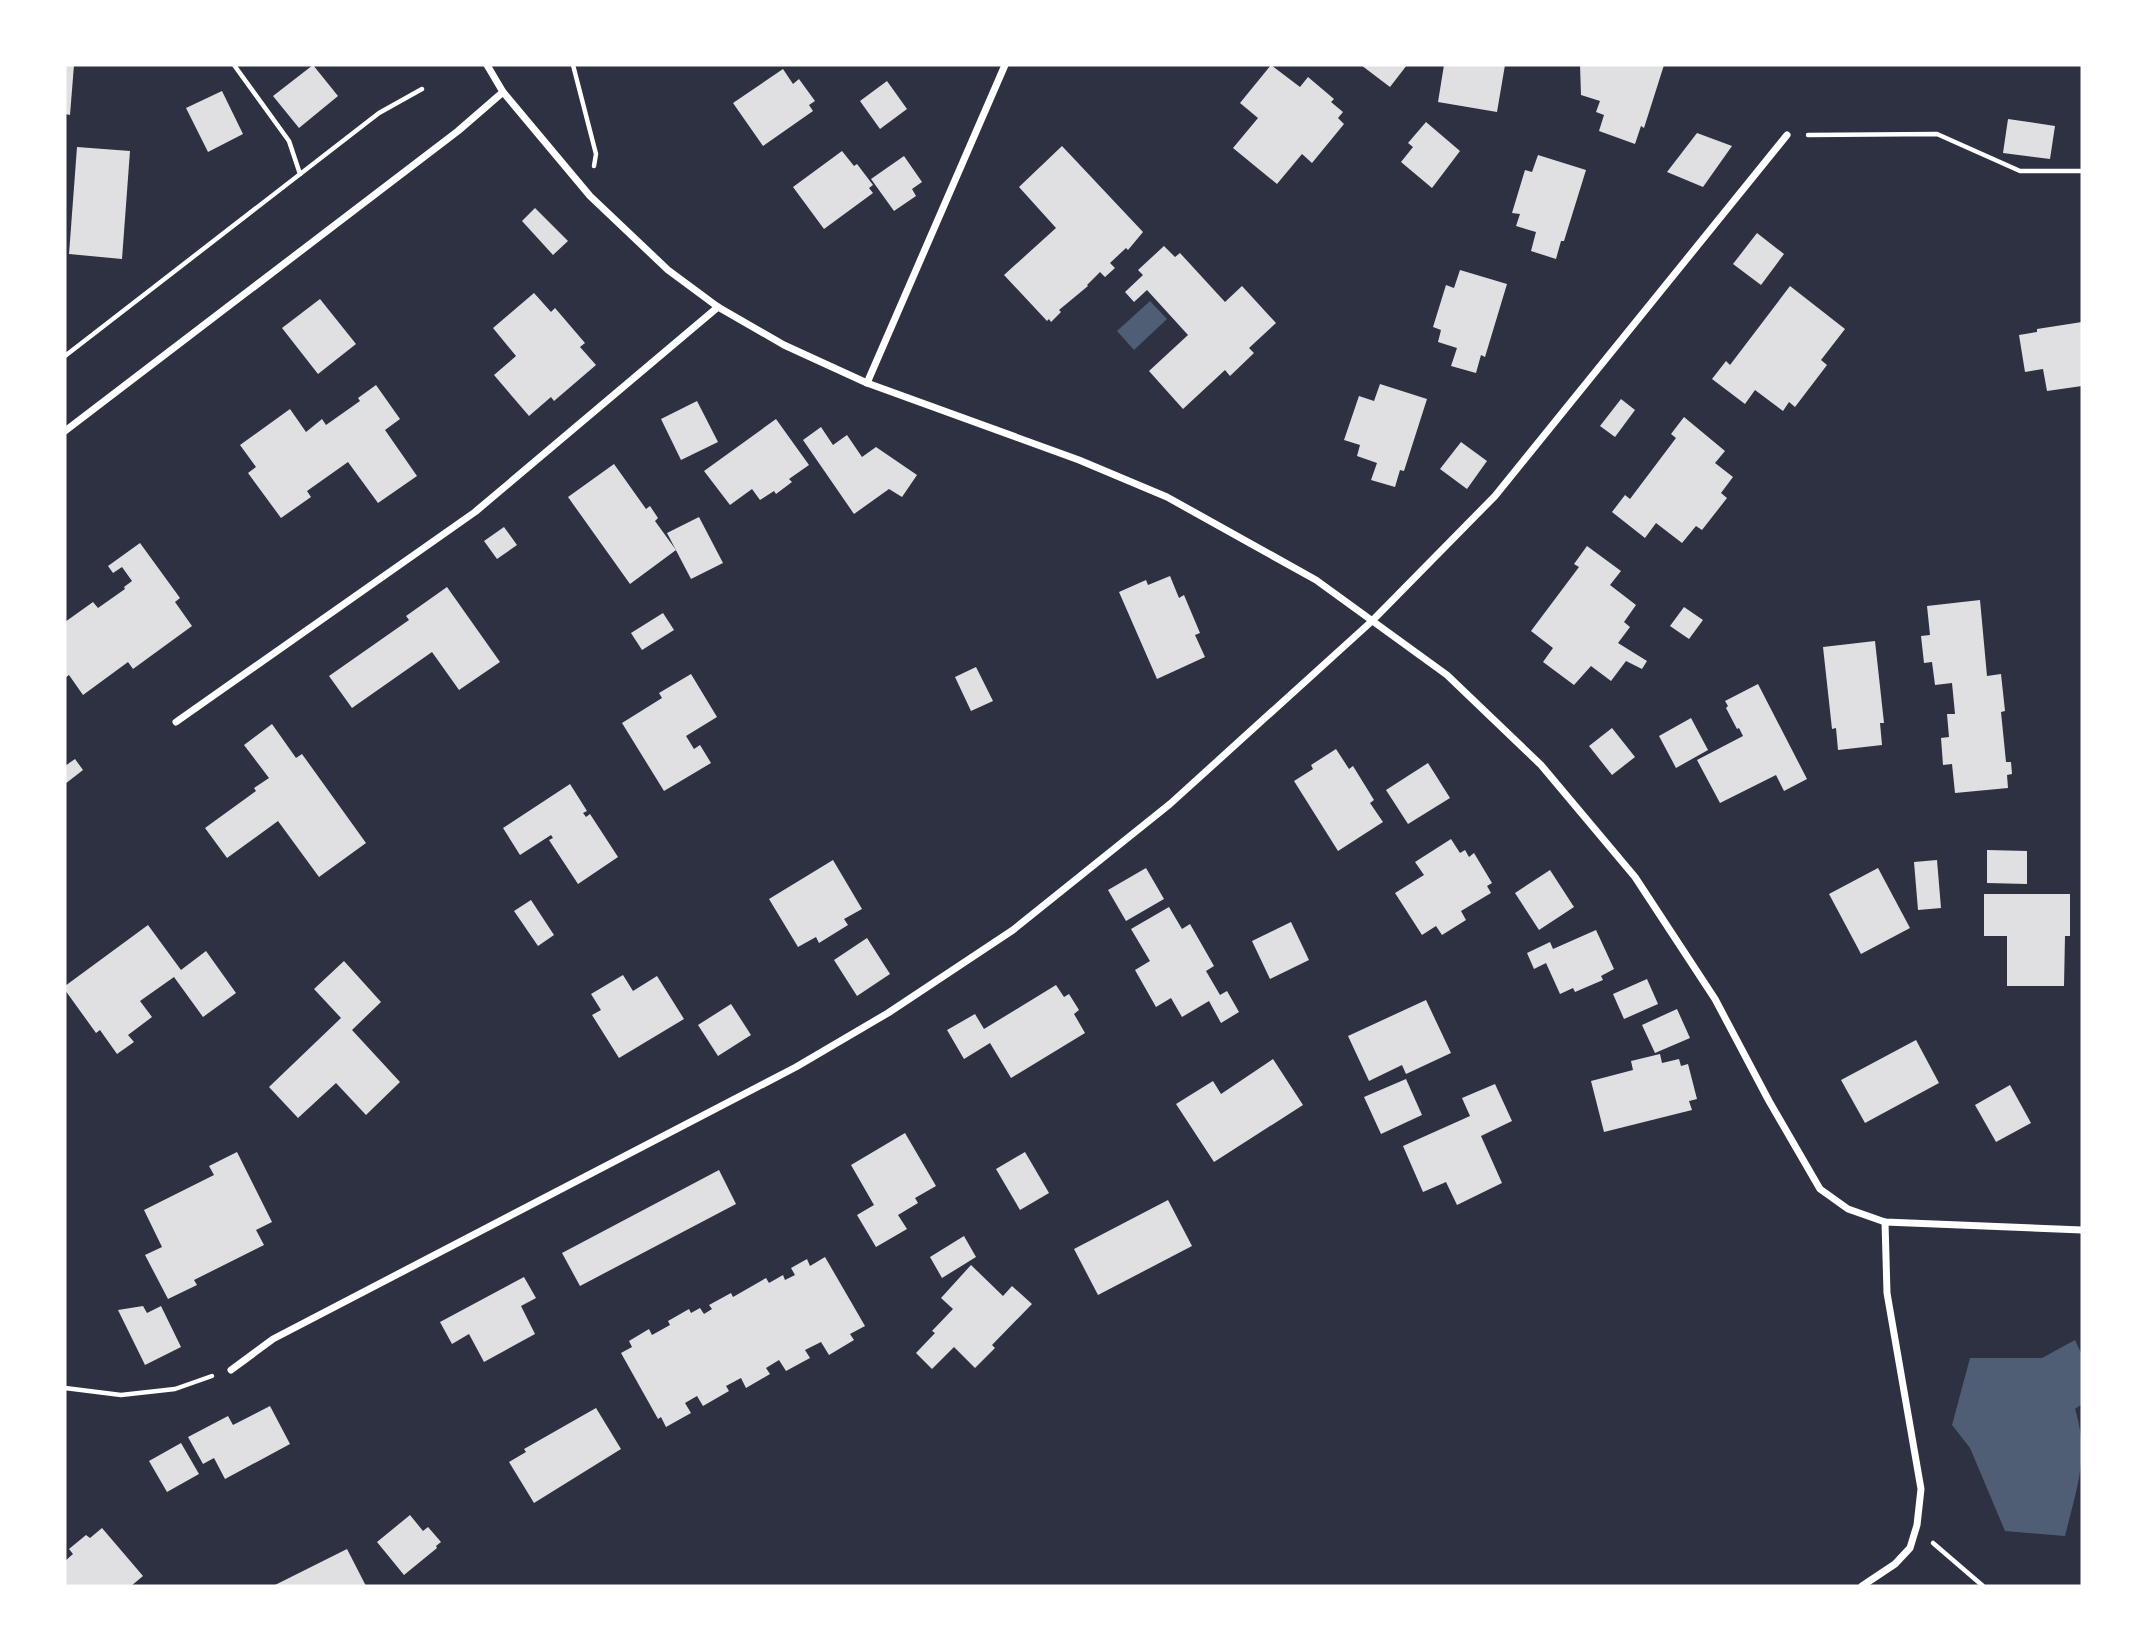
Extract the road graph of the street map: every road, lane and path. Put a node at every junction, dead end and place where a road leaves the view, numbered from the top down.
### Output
1 (234, 65) edge
2 (487, 65) edge
3 (573, 65) edge
4 (1005, 65) edge
5 (422, 89) dead end
6 (503, 92) junction
7 (1787, 135) joint
8 (2082, 171) edge
9 (300, 174) junction
10 (590, 197) junction
11 (718, 307) junction
12 (65, 356) edge
13 (867, 383) junction
14 (65, 431) edge
15 (1372, 621) junction
16 (176, 722) dead end
17 (1885, 1222) junction
18 (2082, 1230) edge
19 (231, 1370) joint
20 (65, 1388) edge
21 (1917, 1525) junction
22 (1862, 1586) edge
23 (1983, 1586) edge

1 - 9 path
2 - 6 street
3 - 10 path
4 - 13 street
5 - 9 path
6 - 10 street
6 - 14 street
7 - 8 path
7 - 15 street
9 - 12 path
10 - 11 street
11 - 13 street
11 - 16 street
13 - 15 street
15 - 17 street
15 - 19 street
17 - 18 street
17 - 21 street
19 - 20 path
21 - 22 street
21 - 23 path

